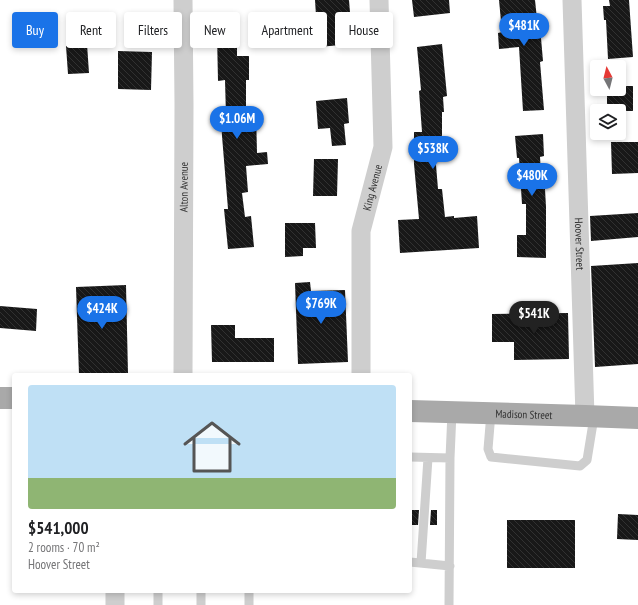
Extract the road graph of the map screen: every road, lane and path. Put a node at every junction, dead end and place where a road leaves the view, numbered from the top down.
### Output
1 (183, 0) edge
2 (379, 0) edge
3 (572, 0) edge
4 (183, 373) edge
5 (361, 373) edge
6 (0, 398) edge
7 (12, 398) edge
8 (412, 411) edge
9 (452, 412) junction
10 (490, 413) junction
11 (590, 416) junction
12 (638, 418) edge
13 (412, 457) edge
14 (428, 458) junction
15 (450, 458) junction
16 (412, 562) edge
17 (421, 563) junction
18 (450, 566) junction
19 (116, 593) edge
20 (158, 593) edge
21 (201, 593) edge
22 (249, 593) edge
23 (115, 605) edge
24 (158, 605) edge
25 (201, 605) edge
26 (249, 605) edge
27 (449, 605) edge

1 - 4 street, Alton Avenue
2 - 5 street, King Avenue
3 - 11 street, Hoover Street
6 - 7 main road
8 - 9 main road, Madison Street
9 - 10 main road, Madison Street
9 - 15 lane
10 - 11 main road, Madison Street
10 - 11 lane
11 - 12 main road, Madison Street
13 - 14 lane
14 - 15 lane
14 - 17 lane
15 - 18 lane
16 - 17 lane
17 - 18 lane
18 - 27 lane
19 - 23 street
20 - 24 lane
21 - 25 lane
22 - 26 lane

